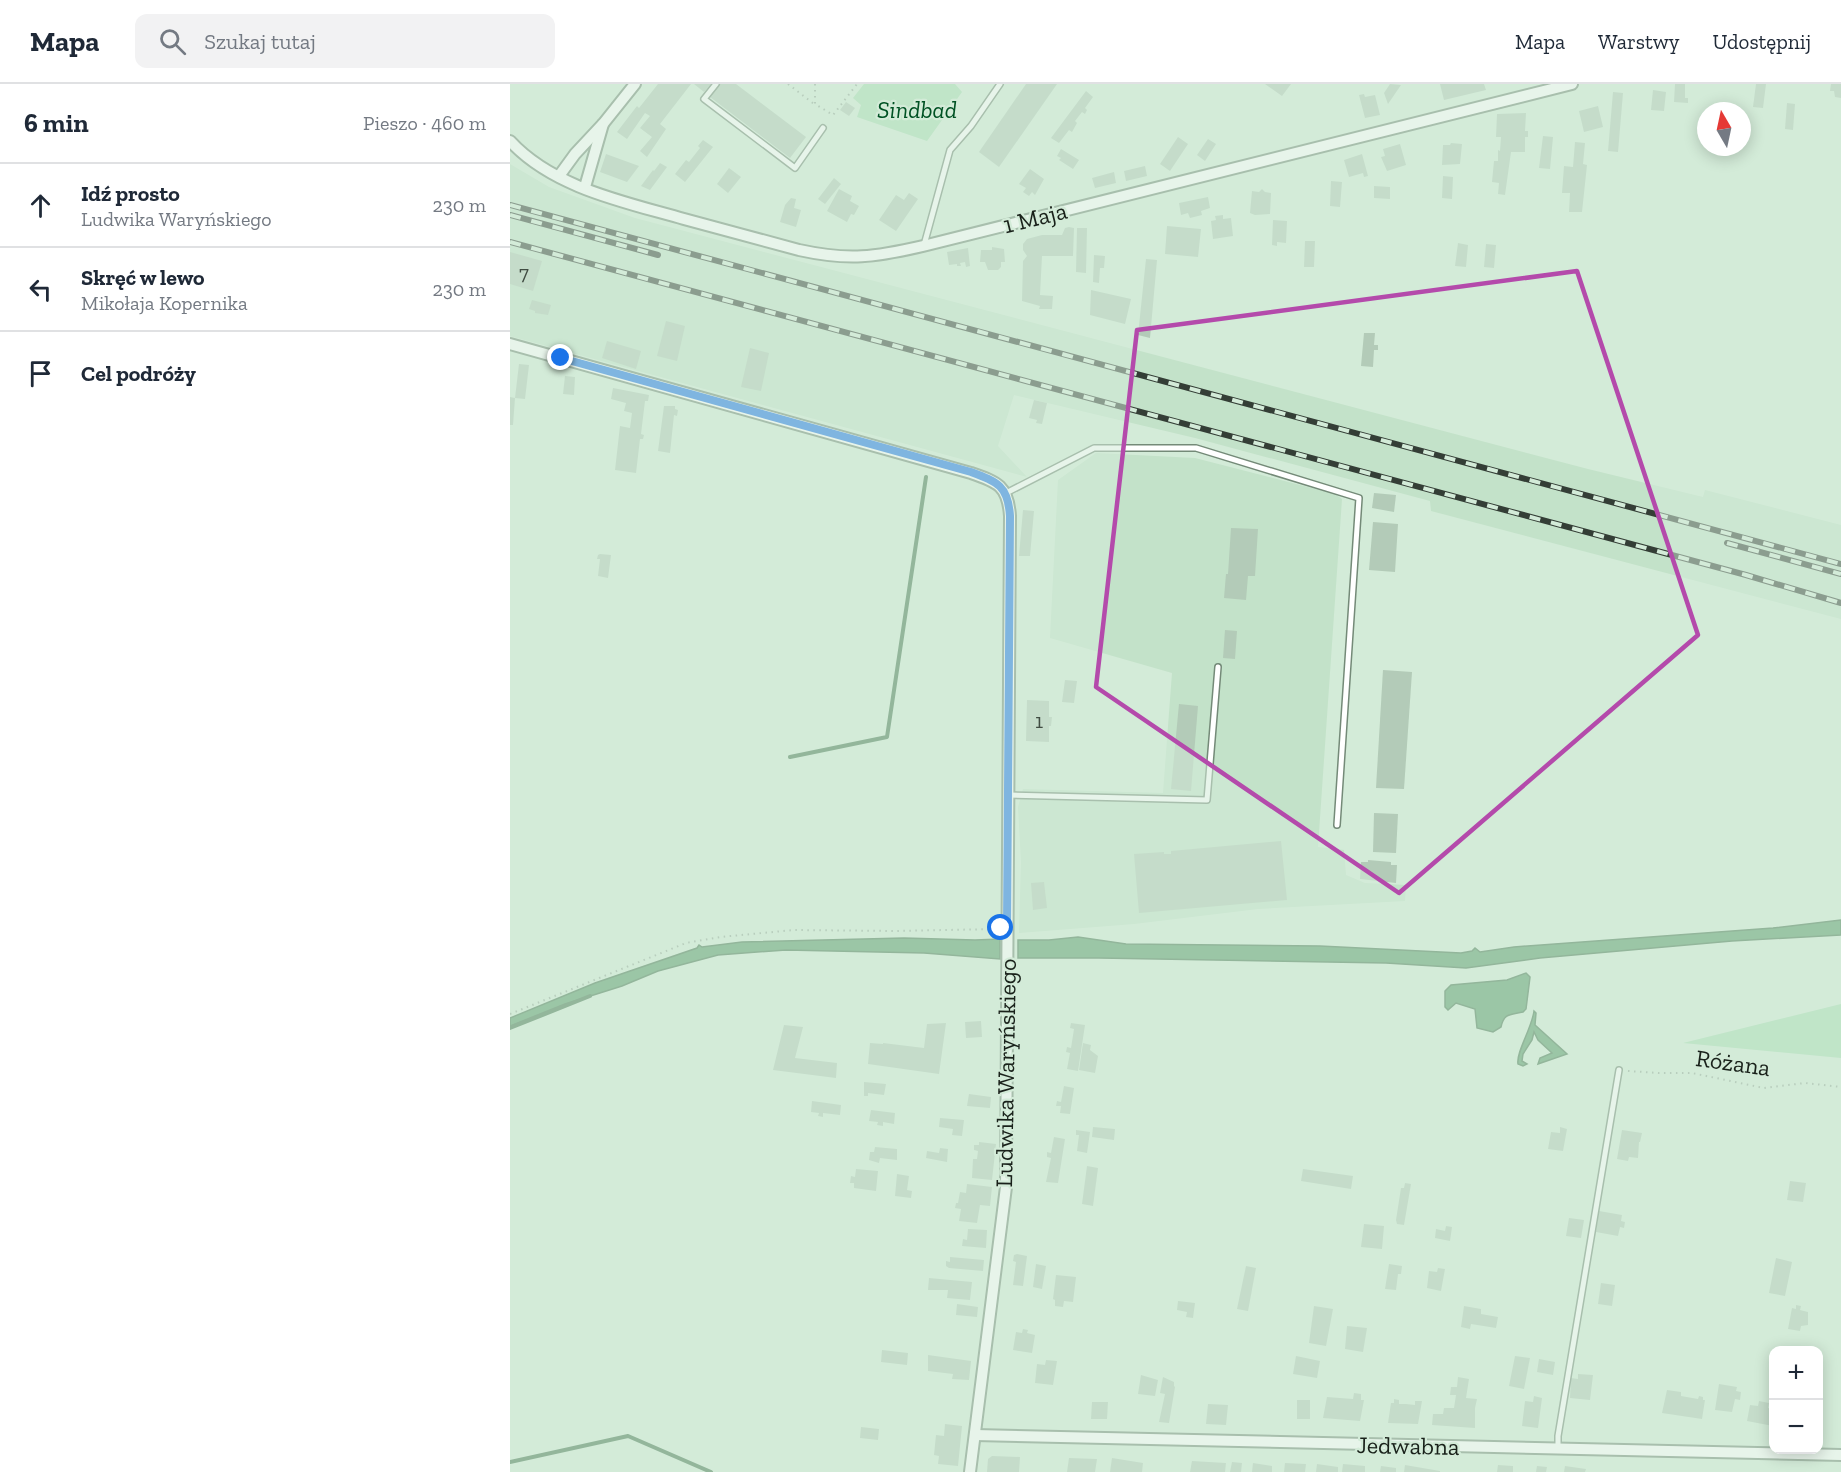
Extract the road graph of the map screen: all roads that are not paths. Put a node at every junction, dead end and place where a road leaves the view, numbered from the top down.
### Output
1 (635, 84) edge
2 (716, 84) edge
3 (1000, 84) edge
4 (1572, 84) edge
5 (603, 124) junction
6 (823, 128) dead end
7 (510, 141) edge
8 (559, 176) junction
9 (585, 188) junction
10 (924, 246) junction
11 (510, 344) edge
12 (1006, 493) junction
13 (1218, 667) dead end
14 (1008, 795) junction
15 (1337, 825) dead end
16 (1619, 1071) road end
17 (975, 1435) junction
18 (1558, 1449) junction
19 (1841, 1455) edge
20 (970, 1472) edge

1 - 5 street
2 - 6 lane
3 - 10 lane
4 - 10 street, 1 Maja
5 - 8 street
5 - 9 street
7 - 8 street, 1 Maja
8 - 9 street, 1 Maja
9 - 10 street, 1 Maja
11 - 12 street
12 - 14 street, Ludwika Waryńskiego
12 - 15 lane
13 - 14 lane
14 - 17 street, Ludwika Waryńskiego
16 - 18 lane
17 - 18 street, Jedwabna
17 - 20 street, Ludwika Waryńskiego
18 - 19 street, Jedwabna

